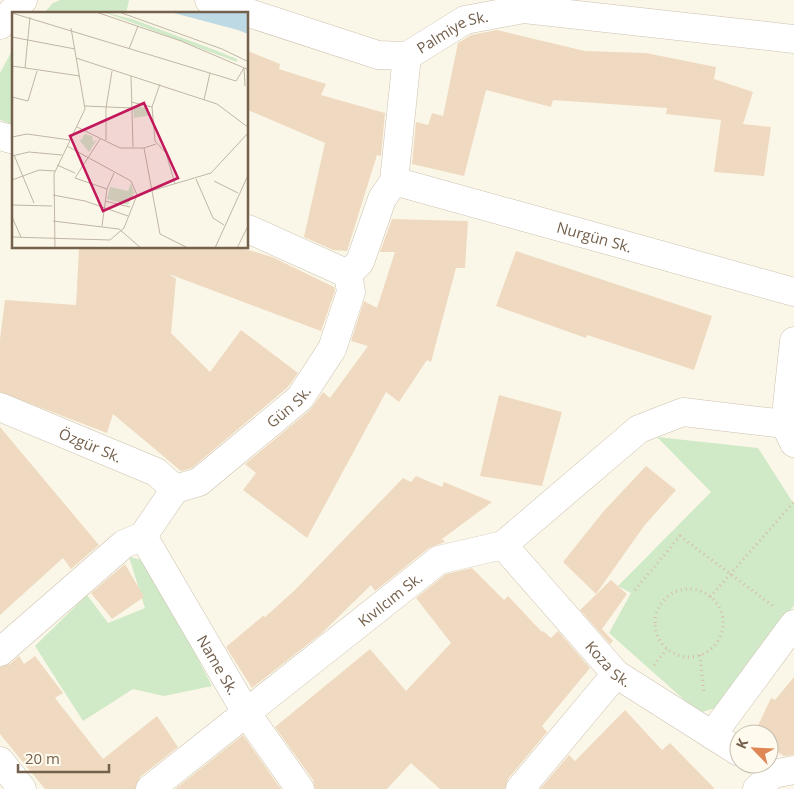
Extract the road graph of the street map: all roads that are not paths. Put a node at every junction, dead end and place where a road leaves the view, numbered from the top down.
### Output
1 (23, 0) edge
2 (209, 0) edge
3 (247, 12) edge
4 (249, 13) edge
5 (0, 25) edge
6 (794, 39) edge
7 (407, 56) junction
8 (394, 181) junction
9 (249, 229) edge
10 (348, 274) junction
11 (794, 292) edge
12 (794, 341) edge
13 (0, 407) edge
14 (789, 433) edge
15 (175, 489) junction
16 (143, 536) junction
17 (503, 545) junction
18 (782, 619) edge
19 (0, 652) edge
20 (616, 674) junction
21 (247, 714) junction
22 (712, 735) junction
23 (729, 746) edge
24 (0, 761) edge
25 (22, 789) edge
26 (150, 789) edge
27 (300, 789) edge
28 (520, 789) edge

1 - 5 street
2 - 3 street, Palmiye Sk.
4 - 7 street, Palmiye Sk.
6 - 7 street, Palmiye Sk.
7 - 8 street
8 - 10 street
8 - 11 street, Nurgün Sk.
9 - 10 street
10 - 15 street, Gün Sk.
12 - 14 street
13 - 15 street, Özgür Sk.
14 - 17 street, Kıvılcım Sk.
15 - 16 street
16 - 19 street
16 - 21 street, Name Sk.
17 - 20 street, Koza Sk.
17 - 21 street, Kıvılcım Sk.
18 - 22 street
20 - 22 street, Koza Sk.
20 - 28 street
21 - 26 street, Kıvılcım Sk.
21 - 27 street, Name Sk.
22 - 23 street, Koza Sk.
24 - 25 street

